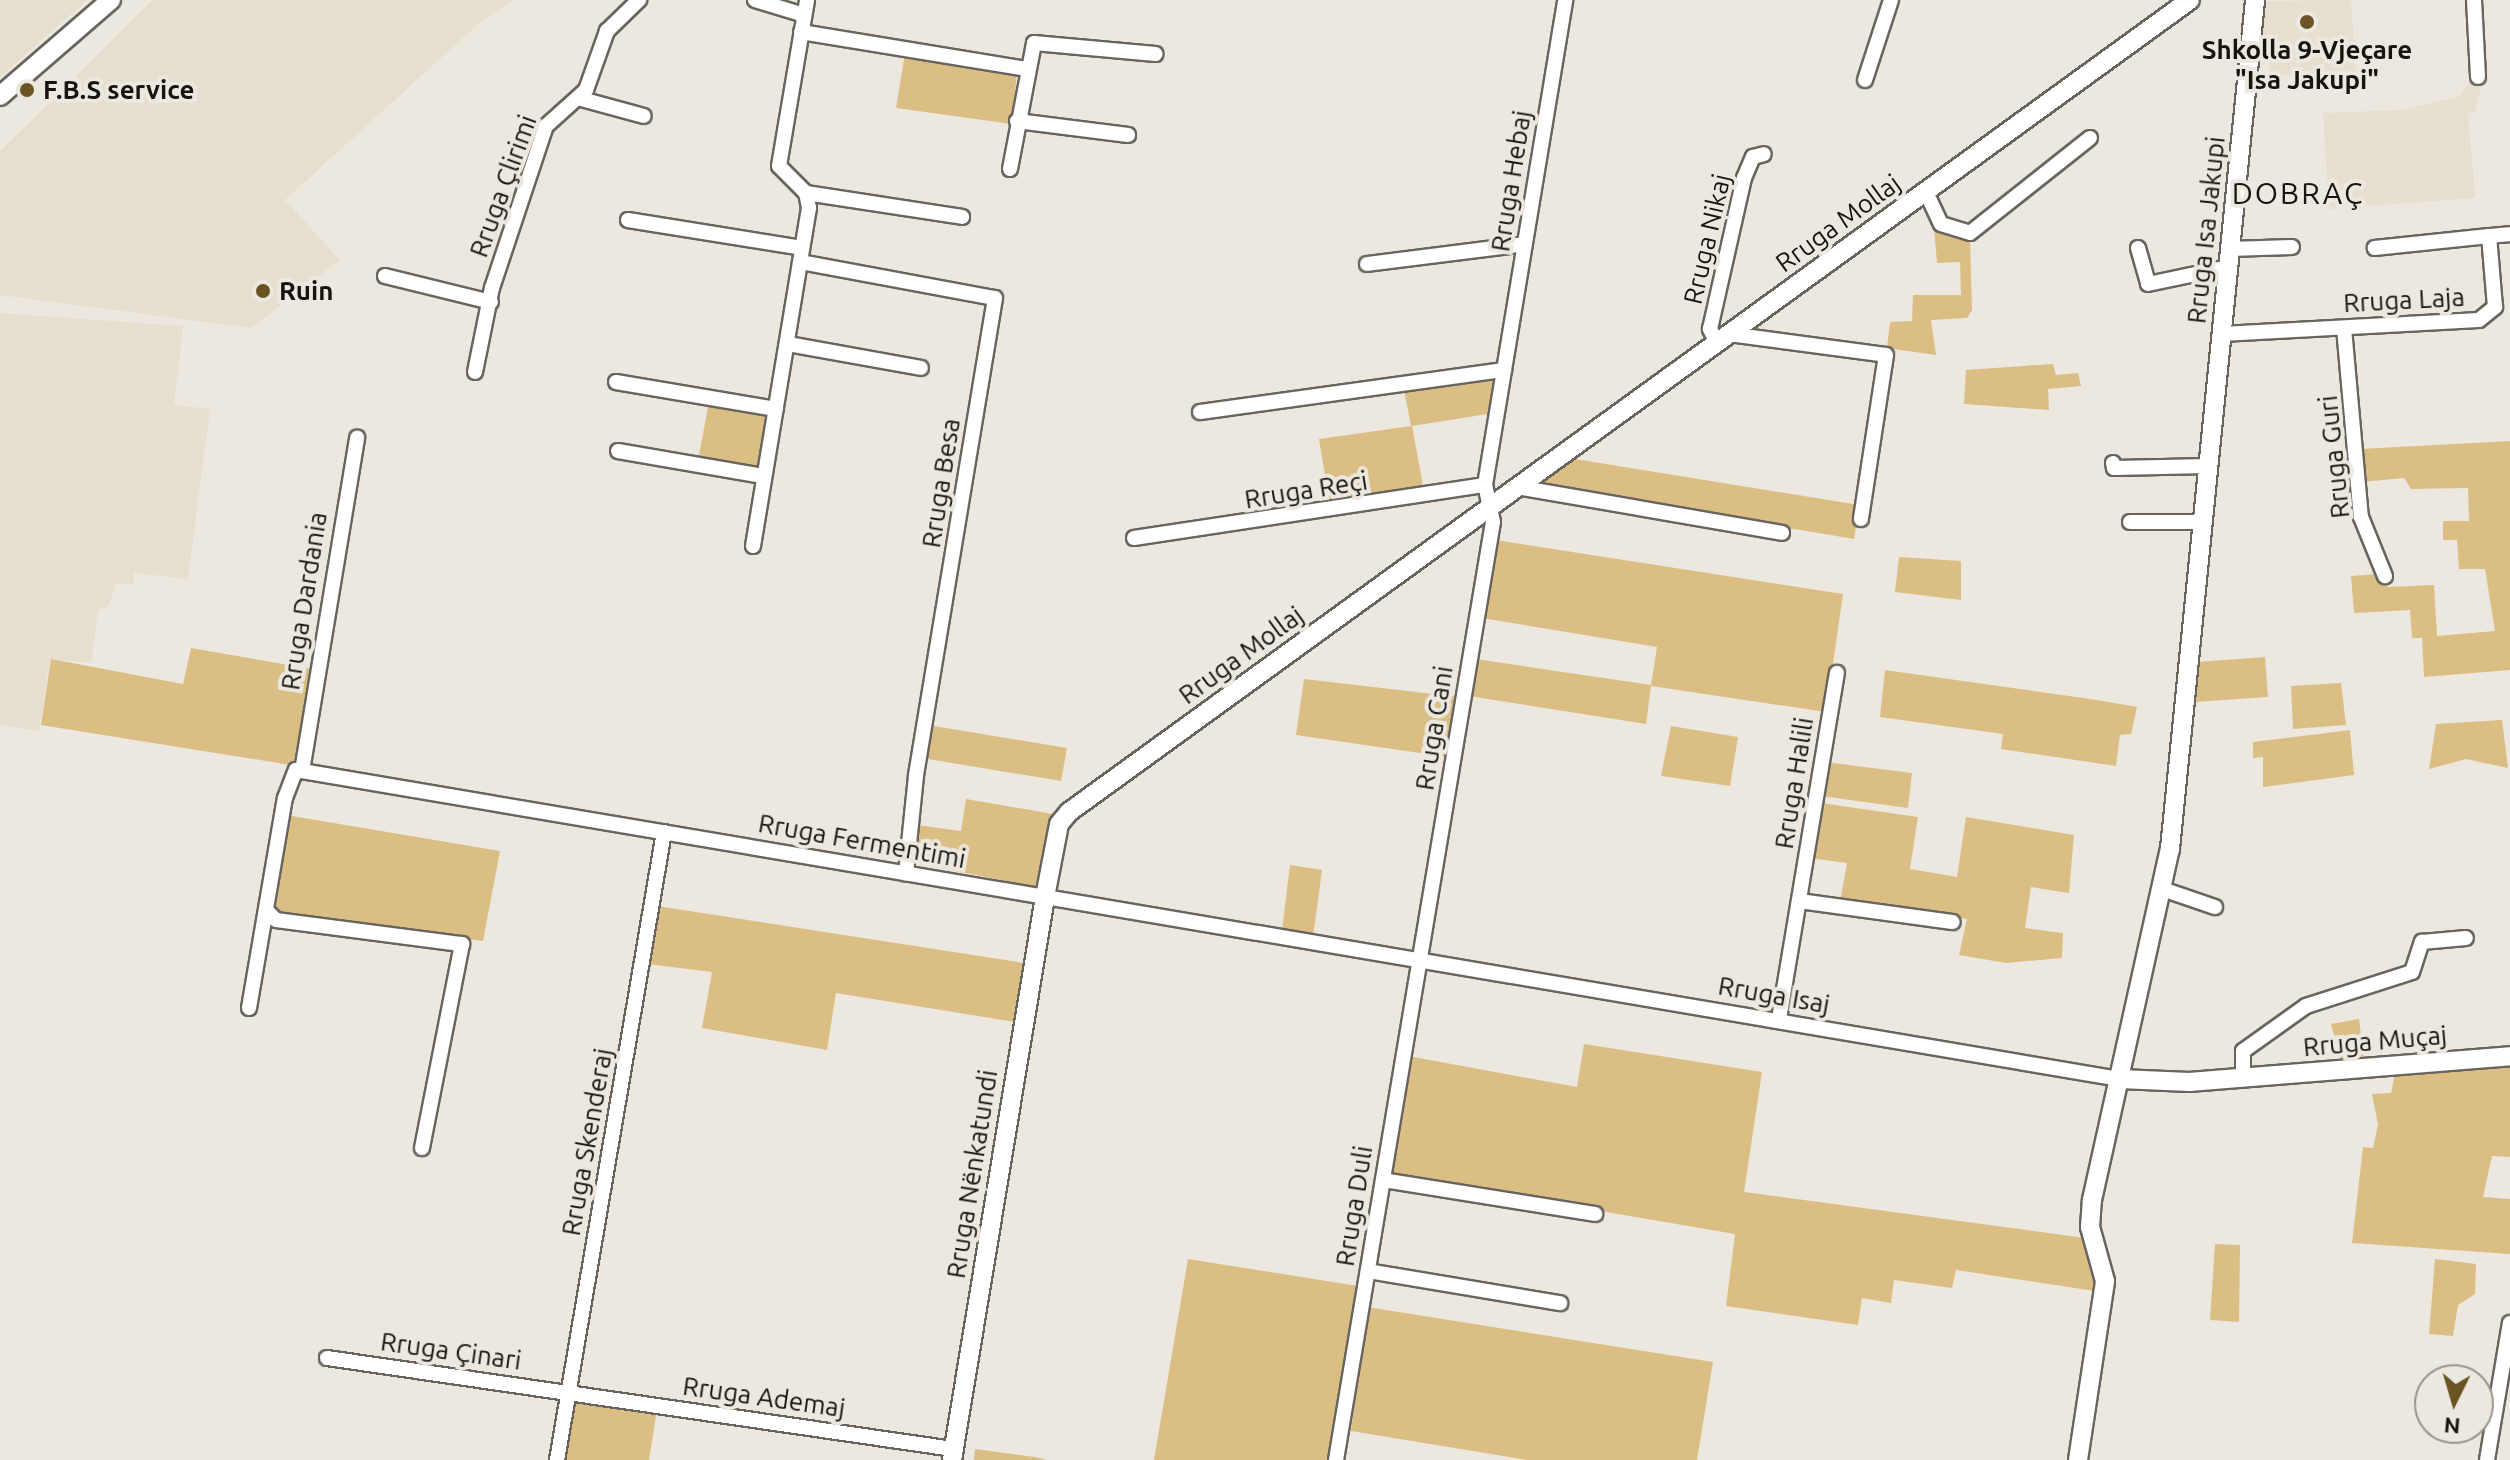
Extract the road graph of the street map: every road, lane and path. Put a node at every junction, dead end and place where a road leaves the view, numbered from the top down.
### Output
1 (111, 0) edge
2 (639, 0) edge
3 (755, 0) edge
4 (807, 0) edge
5 (1565, 0) edge
6 (1891, 0) edge
7 (2190, 0) edge
8 (2255, 0) edge
9 (2474, 0) edge
10 (804, 15) junction
11 (801, 32) junction
12 (1156, 54) dead end
13 (1026, 69) junction
14 (2478, 77) dead end
15 (1865, 80) dead end
16 (0, 96) edge
17 (578, 98) junction
18 (644, 116) dead end
19 (1017, 121) junction
20 (1128, 135) dead end
21 (2090, 138) dead end
22 (1764, 154) dead end
23 (1010, 169) dead end
24 (1926, 192) junction
25 (806, 193) junction
26 (962, 217) dead end
27 (628, 220) dead end
28 (2510, 234) edge
29 (2489, 236) junction
30 (1525, 244) junction
31 (2292, 247) dead end
32 (2138, 248) dead end
33 (2375, 248) dead end
34 (801, 255) junction
35 (2230, 258) junction
36 (1367, 264) dead end
37 (385, 276) dead end
38 (491, 302) junction
39 (2344, 328) junction
40 (2222, 334) junction
41 (1723, 338) junction
42 (788, 344) junction
43 (921, 368) dead end
44 (1504, 370) junction
45 (475, 372) dead end
46 (616, 382) dead end
47 (776, 409) junction
48 (1200, 412) dead end
49 (357, 438) dead end
50 (618, 451) dead end
51 (2113, 463) dead end
52 (2209, 466) junction
53 (763, 476) junction
54 (1485, 485) junction
55 (1517, 487) junction
56 (1494, 504) junction
57 (1861, 519) dead end
58 (2130, 522) dead end
59 (2203, 522) junction
60 (1782, 533) dead end
61 (1134, 538) dead end
62 (753, 546) dead end
63 (2385, 576) dead end
64 (1837, 673) dead end
65 (299, 771) junction
66 (664, 832) junction
67 (906, 873) junction
68 (2162, 889) junction
69 (1045, 897) junction
70 (1799, 901) junction
71 (2215, 907) dead end
72 (266, 910) junction
73 (1953, 922) dead end
74 (2466, 938) dead end
75 (1420, 960) junction
76 (249, 1008) dead end
77 (1779, 1019) junction
78 (2510, 1056) edge
79 (2243, 1078) junction
80 (2120, 1079) junction
81 (422, 1148) dead end
82 (1383, 1180) junction
83 (1595, 1214) dead end
84 (1368, 1271) junction
85 (1560, 1303) dead end
86 (2510, 1323) edge
87 (327, 1358) dead end
88 (2505, 1385) edge
89 (569, 1392) junction
90 (952, 1454) edge
91 (557, 1460) edge
92 (1336, 1460) edge
93 (2078, 1460) edge
94 (2487, 1460) edge

1 - 16 street
2 - 17 street, Rruga Çlirimi
3 - 10 street
4 - 10 street
5 - 30 street, Rruga Hebaj
6 - 15 street
7 - 24 street, Rruga Mollaj
8 - 35 street, Rruga Isa Jakupi
9 - 14 street
10 - 11 street
11 - 13 street
11 - 25 street
12 - 13 street
13 - 19 street
17 - 18 street
17 - 38 street, Rruga Çlirimi
19 - 20 street
19 - 23 street
21 - 24 street
22 - 41 street, Rruga Nikaj
24 - 41 street, Rruga Mollaj
25 - 26 street
25 - 34 street
27 - 34 street
28 - 29 street
29 - 33 street, Rruga Laja
29 - 39 street, Rruga Laja
30 - 36 street
30 - 44 street, Rruga Hebaj
31 - 35 street
32 - 35 street
34 - 42 street
34 - 67 street, Rruga Besa
35 - 40 street, Rruga Isa Jakupi
37 - 38 street
38 - 45 street, Rruga Çlirimi
39 - 40 street, Rruga Laja
39 - 63 street, Rruga Guri
40 - 52 street, Rruga Isa Jakupi
41 - 55 street, Rruga Mollaj
41 - 57 street
42 - 43 street
42 - 47 street
44 - 48 street
44 - 54 street, Rruga Hebaj
46 - 47 street
47 - 53 street
49 - 65 street, Rruga Dardania
50 - 53 street
51 - 52 street
52 - 59 street, Rruga Isa Jakupi
53 - 62 street
54 - 56 street
54 - 61 street, Rruga Reçi
55 - 56 street, Rruga Mollaj
55 - 60 street
56 - 69 street, Rruga Mollaj
56 - 75 street, Rruga Cani
58 - 59 street
59 - 68 street, Rruga Isa Jakupi
64 - 70 street, Rruga Halili
65 - 66 street, Rruga Fermentimi
65 - 72 street, Rruga Dardania
66 - 67 street, Rruga Fermentimi
66 - 89 street, Rruga Skenderaj
67 - 69 street, Rruga Fermentimi
68 - 71 street
68 - 80 street, Rruga Isa Jakupi
69 - 75 street, Rruga Fermentimi
69 - 90 street, Rruga Nënkatundi
70 - 73 street
70 - 77 street, Rruga Halili
72 - 76 street, Rruga Dardania
72 - 81 street
74 - 79 street, Rruga Muçaj
75 - 77 street, Rruga Isaj
75 - 82 street, Rruga Duli
77 - 80 street, Rruga Isaj
78 - 79 street, Rruga Muçaj
79 - 80 street, Rruga Muçaj
80 - 93 street, Rruga Isa Jakupi
82 - 83 street
82 - 84 street, Rruga Duli
84 - 85 street
84 - 92 street, Rruga Duli
86 - 88 street
87 - 89 street, Rruga Çinari
88 - 94 street
89 - 90 street, Rruga Ademaj
89 - 91 street, Rruga Skenderaj

